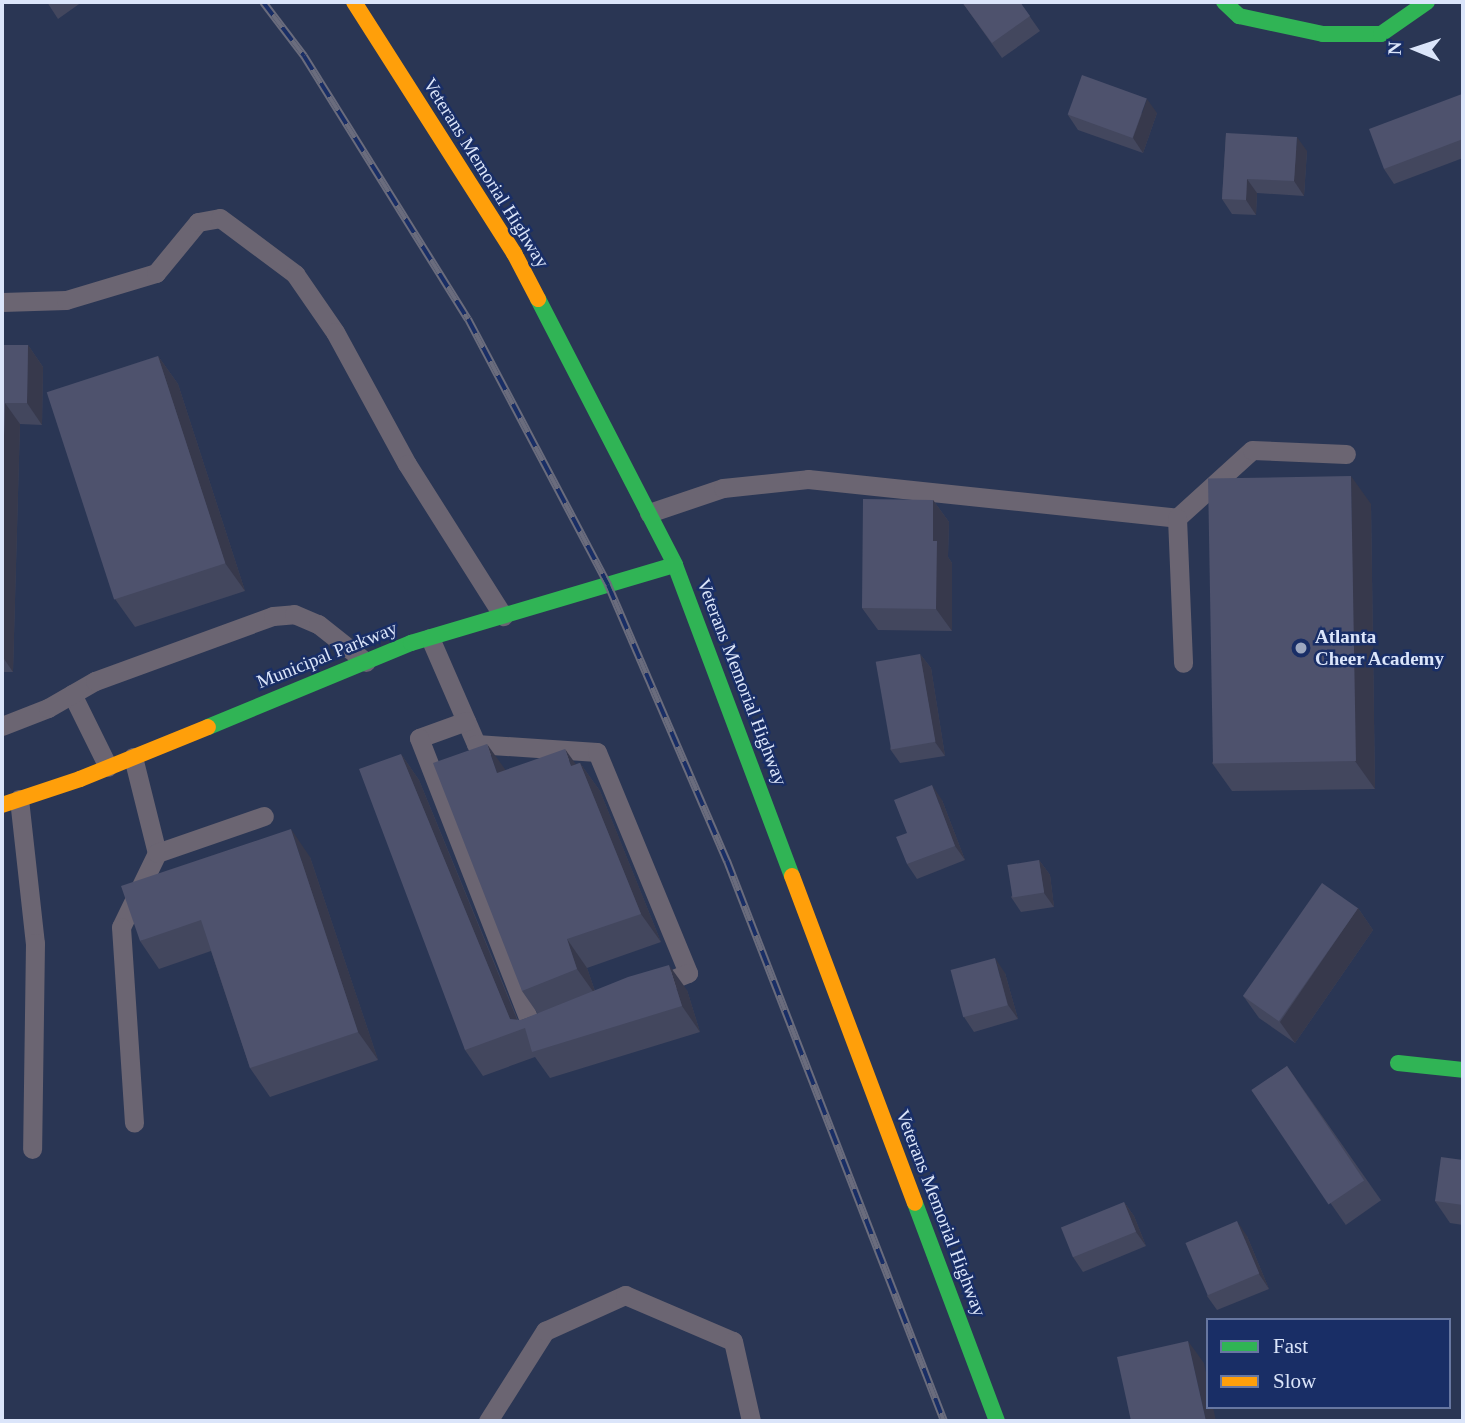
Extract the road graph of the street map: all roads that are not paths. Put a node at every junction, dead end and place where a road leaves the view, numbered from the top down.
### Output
1 (354, 2) edge
2 (1224, 2) edge
3 (1427, 2) edge
4 (2, 302) edge
5 (1346, 454) dead end
6 (649, 513) junction
7 (1177, 518) junction
8 (675, 565) junction
9 (503, 616) junction
10 (430, 638) junction
11 (366, 662) junction
12 (1183, 663) dead end
13 (72, 694) junction
14 (466, 722) junction
15 (2, 726) edge
16 (133, 757) junction
17 (108, 767) junction
18 (10, 802) edge
19 (264, 816) dead end
20 (157, 853) junction
21 (637, 994) edge
22 (560, 1025) edge
23 (1398, 1063) dead end
24 (1463, 1070) edge
25 (134, 1123) dead end
26 (32, 1149) dead end
27 (488, 1421) edge
28 (751, 1421) edge
29 (997, 1421) edge

1 - 6 main road, Veterans Memorial Highway
2 - 3 main road
4 - 9 lane
5 - 7 lane
6 - 7 lane
6 - 8 main road, Veterans Memorial Highway
7 - 12 lane
8 - 9 main road, Municipal Parkway
8 - 29 main road, Veterans Memorial Highway
9 - 10 main road, Municipal Parkway
10 - 11 main road, Municipal Parkway
10 - 14 lane
11 - 13 lane
11 - 16 main road, Municipal Parkway
13 - 15 lane
13 - 17 lane
14 - 21 lane
14 - 22 lane
16 - 17 main road, Municipal Parkway
16 - 20 lane
17 - 18 main road, Municipal Parkway
18 - 26 lane
19 - 20 lane
20 - 25 lane
23 - 24 main road
27 - 28 lane

